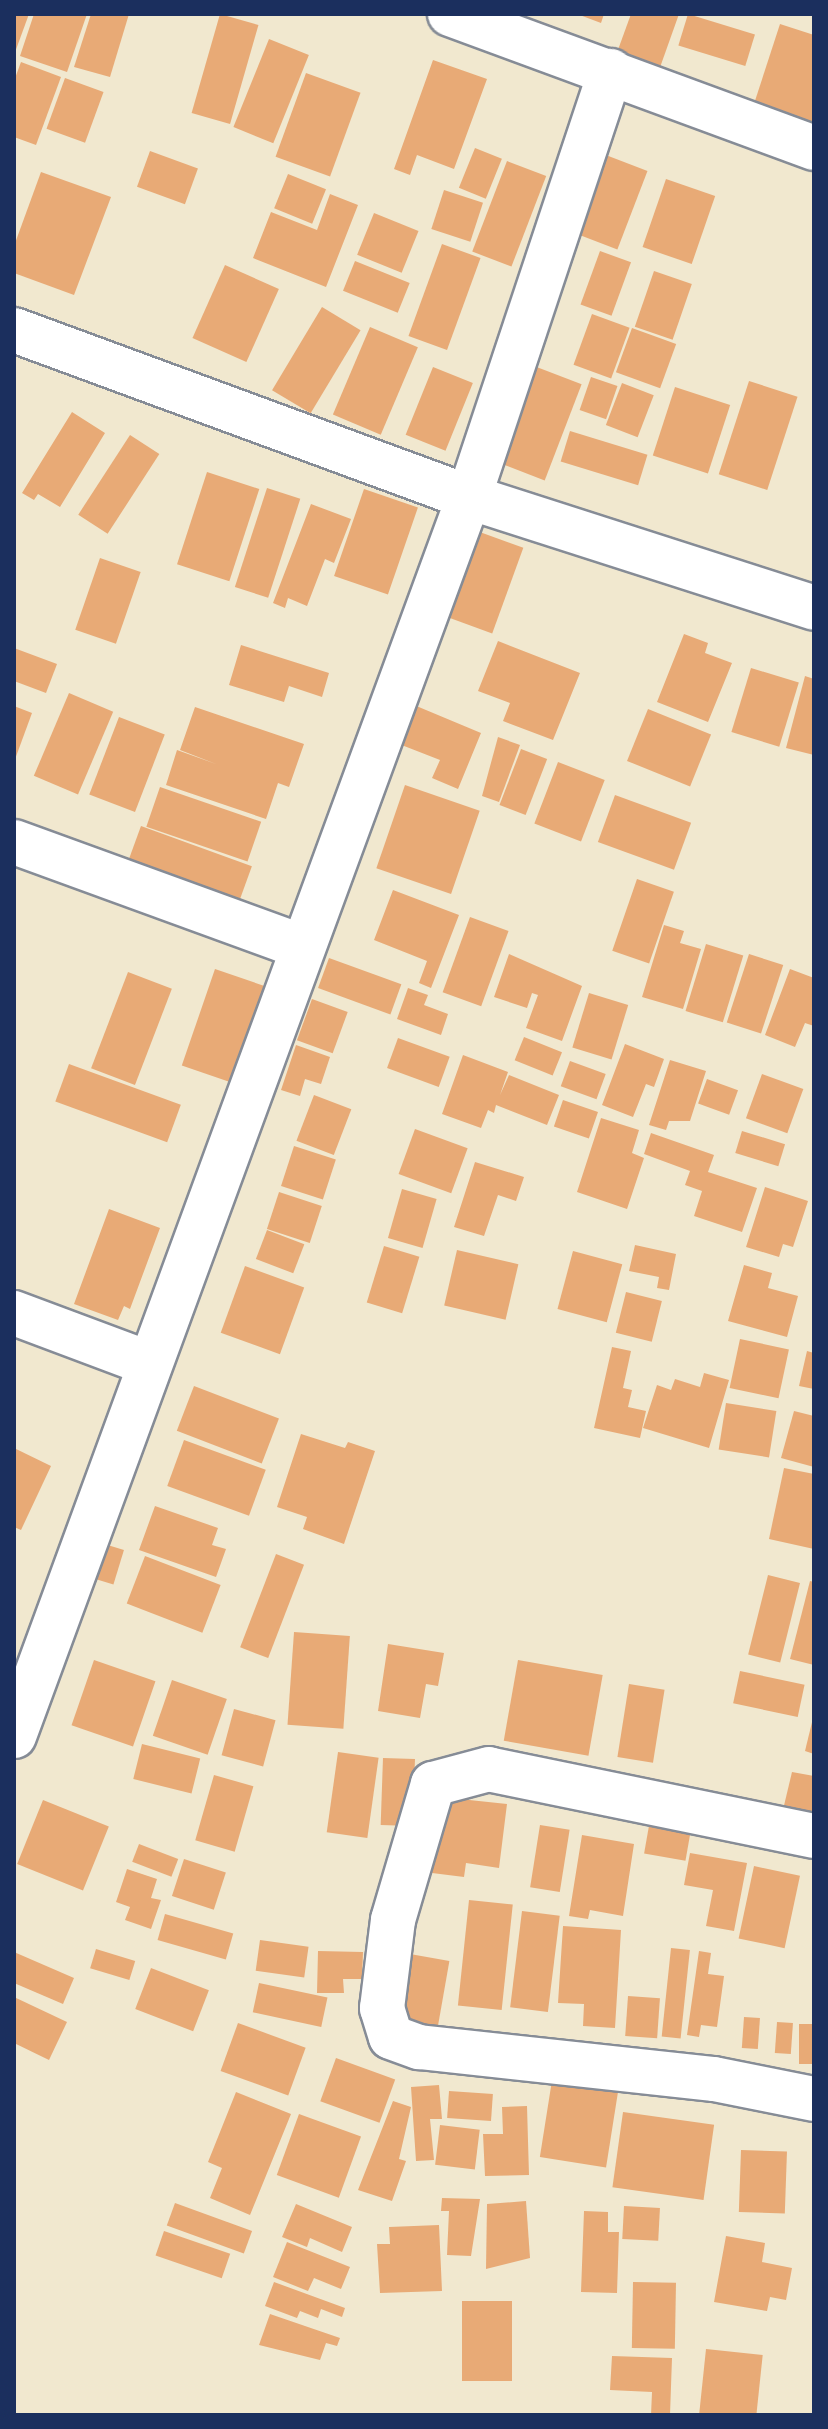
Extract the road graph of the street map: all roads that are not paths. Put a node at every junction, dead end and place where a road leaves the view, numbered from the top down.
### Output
1 (450, 14) edge
2 (611, 71) junction
3 (814, 148) edge
4 (14, 330) edge
5 (469, 497) junction
6 (814, 608) edge
7 (14, 842) edge
8 (303, 947) junction
9 (14, 1313) edge
10 (148, 1363) junction
11 (14, 1736) edge
12 (814, 1836) edge
13 (814, 2099) edge

1 - 2 street
2 - 3 street
2 - 5 street
4 - 5 street
5 - 6 street
5 - 8 street
7 - 8 street
8 - 10 street
9 - 10 street
10 - 11 street
12 - 13 street

